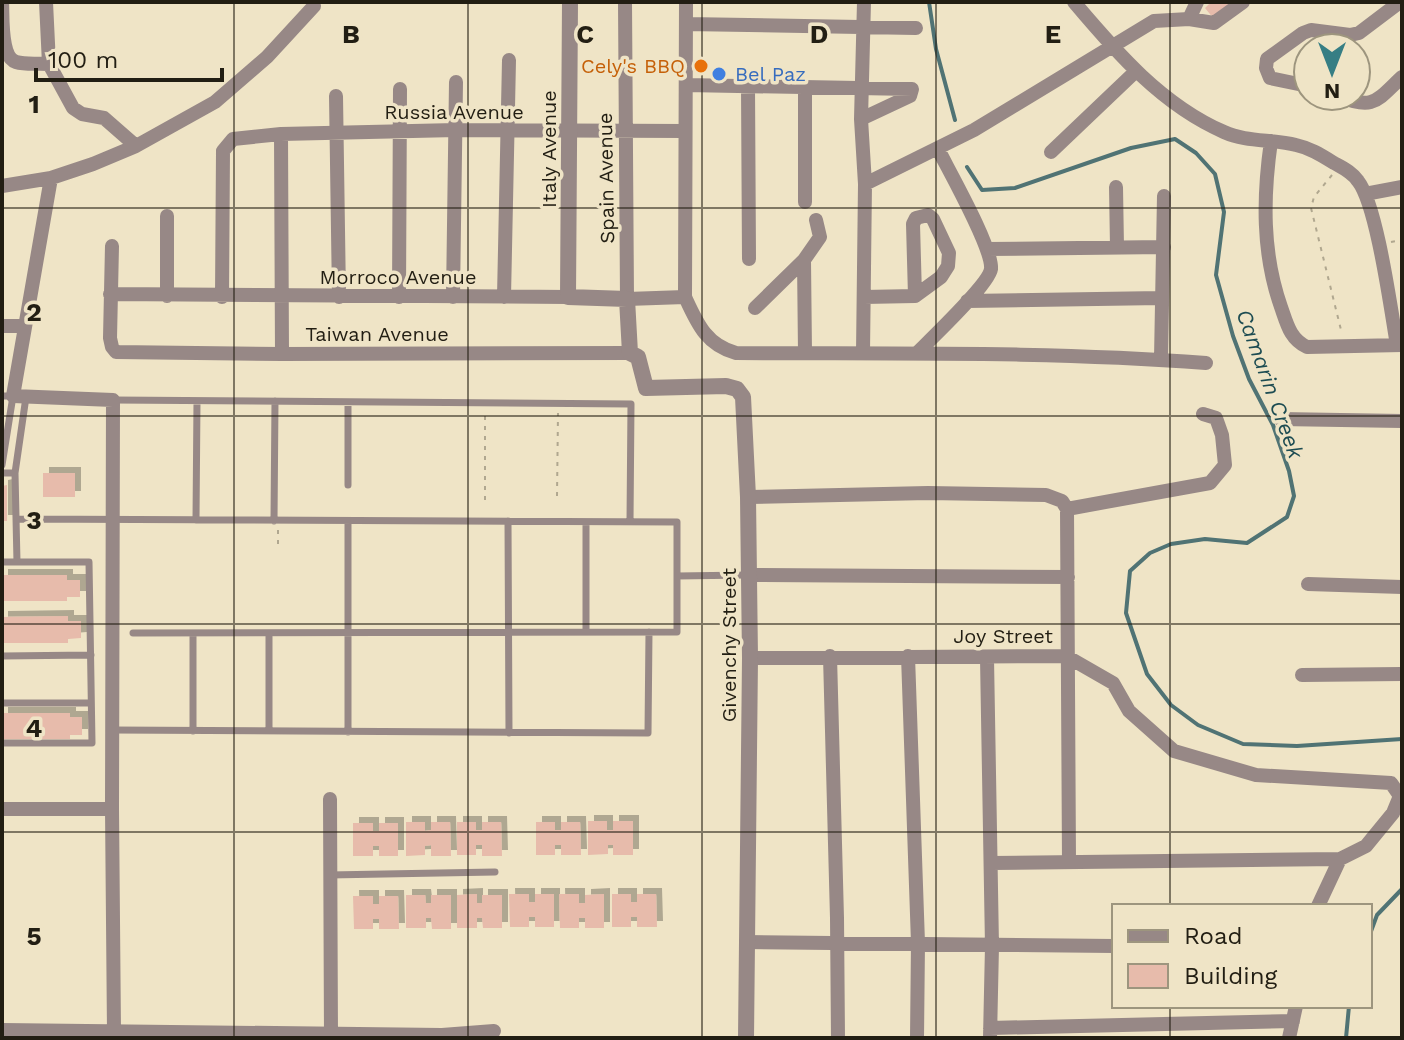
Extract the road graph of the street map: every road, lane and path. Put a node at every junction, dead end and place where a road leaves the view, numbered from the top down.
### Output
1 (2, 2) edge
2 (46, 2) edge
3 (570, 2) edge
4 (625, 2) edge
5 (686, 2) edge
6 (864, 2) edge
7 (1074, 2) edge
8 (1197, 2) edge
9 (1243, 2) edge
10 (1400, 2) edge
11 (314, 6) dead end
12 (1189, 19) junction
13 (686, 24) junction
14 (864, 27) junction
15 (916, 28) dead end
16 (1360, 32) edge
17 (1292, 43) edge
18 (1111, 45) junction
19 (509, 60) dead end
20 (49, 64) junction
21 (1135, 72) junction
22 (1402, 77) edge
23 (456, 82) dead end
24 (1292, 83) edge
25 (686, 85) junction
26 (748, 87) junction
27 (805, 87) junction
28 (861, 87) junction
29 (400, 89) dead end
30 (336, 96) dead end
31 (1372, 102) edge
32 (861, 119) junction
33 (456, 130) junction
34 (399, 131) junction
35 (509, 131) junction
36 (569, 131) junction
37 (624, 131) junction
38 (685, 131) junction
39 (336, 133) junction
40 (281, 134) junction
41 (1271, 141) junction
42 (136, 146) junction
43 (943, 146) junction
44 (1051, 152) dead end
45 (1340, 166) junction
46 (51, 178) junction
47 (865, 184) junction
48 (2, 186) edge
49 (1116, 187) dead end
50 (1402, 187) edge
51 (1365, 194) junction
52 (1164, 196) dead end
53 (805, 202) dead end
54 (167, 216) dead end
55 (816, 220) dead end
56 (112, 246) dead end
57 (1117, 247) junction
58 (1164, 247) junction
59 (987, 249) junction
60 (749, 259) dead end
61 (804, 260) junction
62 (1395, 293) edge
63 (110, 294) junction
64 (167, 296) junction
65 (915, 296) junction
66 (222, 297) junction
67 (282, 297) junction
68 (339, 297) junction
69 (399, 297) junction
70 (453, 297) junction
71 (504, 297) junction
72 (568, 297) junction
73 (685, 297) junction
74 (864, 297) junction
75 (1161, 298) junction
76 (627, 299) junction
77 (967, 301) junction
78 (755, 308) dead end
79 (2, 326) edge
80 (25, 326) junction
81 (1399, 345) edge
82 (1344, 347) junction
83 (630, 353) junction
84 (805, 353) junction
85 (863, 353) junction
86 (917, 353) junction
87 (282, 354) junction
88 (1161, 359) junction
89 (1206, 363) dead end
90 (14, 396) edge
91 (113, 400) junction
92 (197, 401) junction
93 (275, 401) junction
94 (348, 402) junction
95 (485, 403) junction
96 (558, 403) junction
97 (1203, 414) dead end
98 (1280, 419) dead end
99 (1402, 421) edge
100 (2, 465) edge
101 (2, 473) edge
102 (15, 473) junction
103 (348, 485) dead end
104 (557, 496) dead end
105 (748, 497) junction
106 (485, 500) dead end
107 (1067, 509) junction
108 (16, 519) junction
109 (113, 520) junction
110 (196, 520) junction
111 (276, 521) junction
112 (348, 521) junction
113 (508, 521) junction
114 (586, 522) junction
115 (630, 522) junction
116 (278, 548) dead end
117 (2, 562) edge
118 (17, 562) junction
119 (750, 575) junction
120 (677, 576) junction
121 (1068, 577) junction
122 (1308, 584) dead end
123 (1402, 587) edge
124 (348, 632) junction
125 (508, 632) junction
126 (586, 632) junction
127 (649, 632) junction
128 (133, 633) dead end
129 (193, 633) junction
130 (269, 633) junction
131 (91, 655) junction
132 (2, 656) edge
133 (830, 656) junction
134 (908, 656) junction
135 (1066, 656) junction
136 (750, 658) junction
137 (987, 658) junction
138 (1402, 674) edge
139 (1302, 675) dead end
140 (2, 703) edge
141 (91, 703) junction
142 (112, 730) junction
143 (193, 731) junction
144 (269, 731) junction
145 (348, 732) junction
146 (509, 733) junction
147 (2, 743) edge
148 (330, 799) dead end
149 (2, 809) edge
150 (112, 809) junction
151 (1340, 859) junction
152 (1069, 862) junction
153 (991, 863) junction
154 (495, 872) dead end
155 (329, 875) junction
156 (1319, 904) edge
157 (746, 942) junction
158 (838, 942) junction
159 (918, 943) junction
160 (992, 946) junction
161 (1112, 946) edge
162 (1295, 1013) edge
163 (2, 1030) edge
164 (494, 1031) dead end
165 (114, 1032) junction
166 (990, 1033) edge
167 (226, 1036) edge
168 (331, 1036) edge
169 (746, 1038) edge
170 (838, 1038) edge
171 (917, 1038) edge
172 (1289, 1038) edge

1 - 20 street
2 - 20 street
3 - 36 street, Italy Avenue
4 - 37 street, Spain Avenue
5 - 13 street
6 - 14 street
7 - 18 street
8 - 12 street
9 - 12 street
10 - 16 street
11 - 42 street
12 - 18 street
13 - 14 street
13 - 25 street
14 - 15 street
14 - 28 street
17 - 24 street
18 - 21 street
18 - 43 street
19 - 35 street
20 - 42 street
21 - 41 street
21 - 44 street
22 - 31 street
23 - 33 street
25 - 26 street
25 - 38 street
26 - 27 street
26 - 60 street
27 - 28 street
27 - 53 street
28 - 32 street
28 - 32 street
29 - 34 street
30 - 39 street
32 - 47 street
33 - 34 street, Russia Avenue
33 - 35 street, Russia Avenue
33 - 70 street
34 - 39 street, Russia Avenue
34 - 69 street
35 - 36 street, Russia Avenue
35 - 71 street
36 - 37 street, Russia Avenue
36 - 72 street, Italy Avenue
37 - 38 street, Russia Avenue
37 - 76 street, Spain Avenue
38 - 73 street
39 - 40 street, Russia Avenue
39 - 68 street
40 - 66 street, Russia Avenue
40 - 67 street
41 - 45 street
41 - 82 street
42 - 46 street
43 - 47 street
43 - 59 street
45 - 51 street
45 - 82 path
46 - 48 street
46 - 80 street
47 - 74 street
49 - 57 street
50 - 51 street
51 - 62 street
52 - 58 street
54 - 64 street
55 - 61 street
56 - 63 street
57 - 58 street
57 - 59 street
58 - 75 street
59 - 77 street
61 - 78 street
61 - 84 street
62 - 81 street
63 - 64 street, Morroco Avenue
63 - 87 street, Taiwan Avenue
64 - 66 street, Morroco Avenue
65 - 65 street
65 - 74 street
66 - 67 street, Morroco Avenue
67 - 68 street, Morroco Avenue
67 - 87 street
68 - 69 street, Morroco Avenue
69 - 70 street, Morroco Avenue
70 - 71 street, Morroco Avenue
71 - 72 street, Morroco Avenue
72 - 76 street, Morroco Avenue
73 - 76 street, Morroco Avenue
73 - 84 street
74 - 85 street
75 - 77 street
75 - 88 street
76 - 83 street, Spain Avenue
77 - 86 street
79 - 80 street
80 - 90 street
81 - 82 street
83 - 87 street, Taiwan Avenue
83 - 105 street, Givenchy Street
84 - 85 street
85 - 86 street
86 - 88 street
88 - 89 street
90 - 91 street
90 - 100 lane
90 - 102 lane
91 - 92 lane
91 - 109 street
92 - 93 lane
92 - 110 lane
93 - 94 lane
93 - 111 lane
94 - 95 lane
94 - 103 lane
95 - 96 lane
95 - 106 path
96 - 104 path
96 - 115 lane
97 - 107 street
98 - 99 street
101 - 102 lane
102 - 108 lane
105 - 107 street
105 - 119 street, Givenchy Street
107 - 121 street
108 - 109 lane
108 - 118 lane
109 - 110 lane
109 - 142 street
110 - 111 lane
111 - 112 lane
111 - 116 path
112 - 113 lane
112 - 124 lane
113 - 114 lane
113 - 125 lane
114 - 115 lane
114 - 126 lane
115 - 120 lane
117 - 118 lane
118 - 131 lane
119 - 120 lane
119 - 121 street
119 - 136 street, Givenchy Street
120 - 127 lane
121 - 135 street
122 - 123 street
124 - 125 lane
124 - 130 lane
124 - 145 lane
125 - 126 lane
125 - 146 lane
126 - 127 lane
127 - 146 lane
128 - 129 lane
129 - 130 lane
129 - 143 lane
130 - 144 lane
131 - 132 lane
131 - 141 lane
133 - 134 street, Joy Street
133 - 136 street, Joy Street
133 - 158 street
134 - 137 street, Joy Street
134 - 159 street
135 - 137 street, Joy Street
135 - 151 street, Joy Street
135 - 152 street
136 - 157 street, Givenchy Street
137 - 153 street
138 - 139 street
140 - 141 lane
141 - 147 lane
142 - 143 lane
142 - 150 street
143 - 144 lane
144 - 145 lane
145 - 146 lane
148 - 155 street
149 - 150 street
150 - 165 street
151 - 152 street
151 - 156 street
152 - 153 street
153 - 160 street
154 - 155 lane
155 - 168 street
157 - 158 street
157 - 169 street, Givenchy Street
158 - 159 street
158 - 170 street
159 - 160 street
159 - 171 street
160 - 161 street
160 - 166 street
162 - 166 street
162 - 172 street
163 - 165 street
164 - 168 street
165 - 167 street
167 - 168 street

